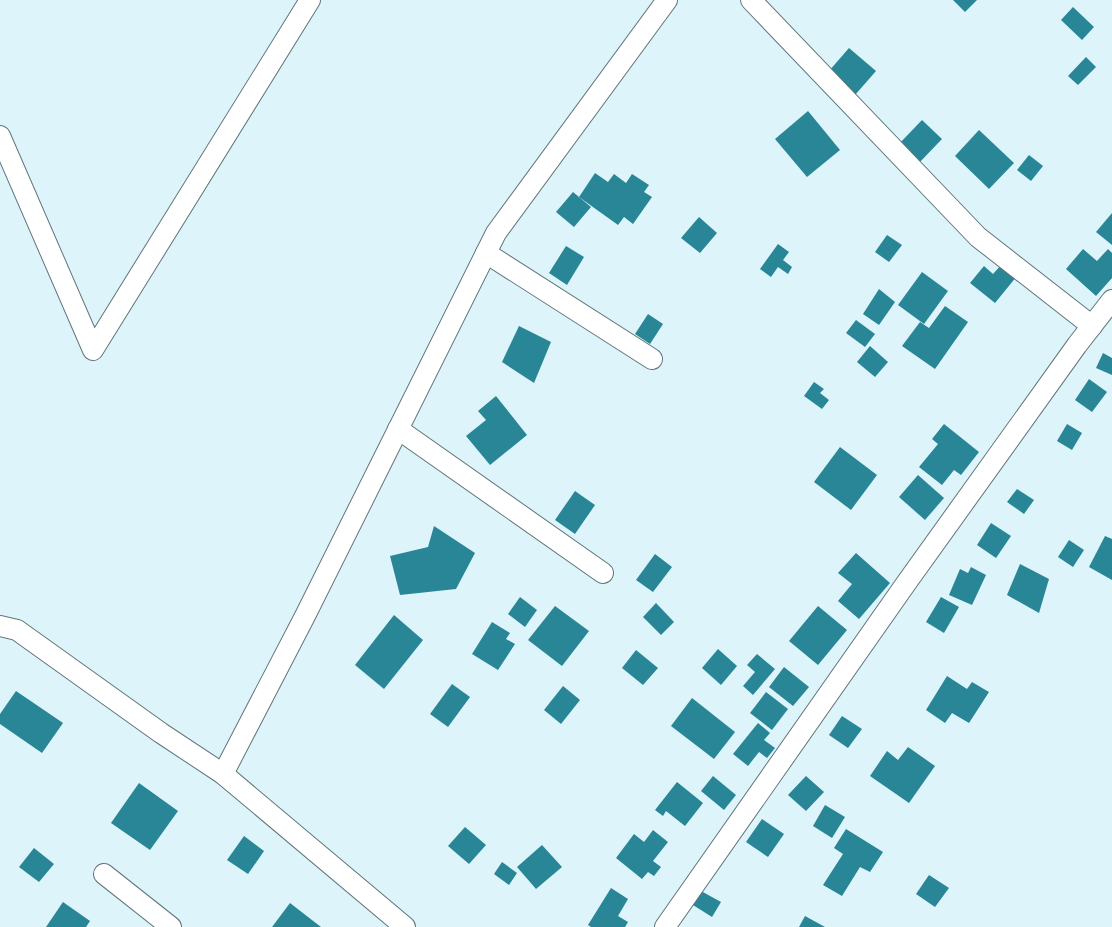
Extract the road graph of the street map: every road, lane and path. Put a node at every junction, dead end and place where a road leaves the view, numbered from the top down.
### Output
1 (310, 0) edge
2 (667, 0) edge
3 (751, 0) edge
4 (0, 136) edge
5 (486, 253) junction
6 (1112, 300) edge
7 (1092, 326) junction
8 (652, 359) dead end
9 (398, 429) junction
10 (603, 573) dead end
11 (0, 626) edge
12 (222, 774) junction
13 (104, 874) dead end
14 (171, 927) edge
15 (405, 927) edge
16 (665, 927) edge

1 - 4 street
2 - 5 street
3 - 7 street
5 - 8 street
5 - 9 street
6 - 7 street
7 - 16 street
9 - 10 street
9 - 12 street
11 - 12 street
12 - 15 street
13 - 14 street

